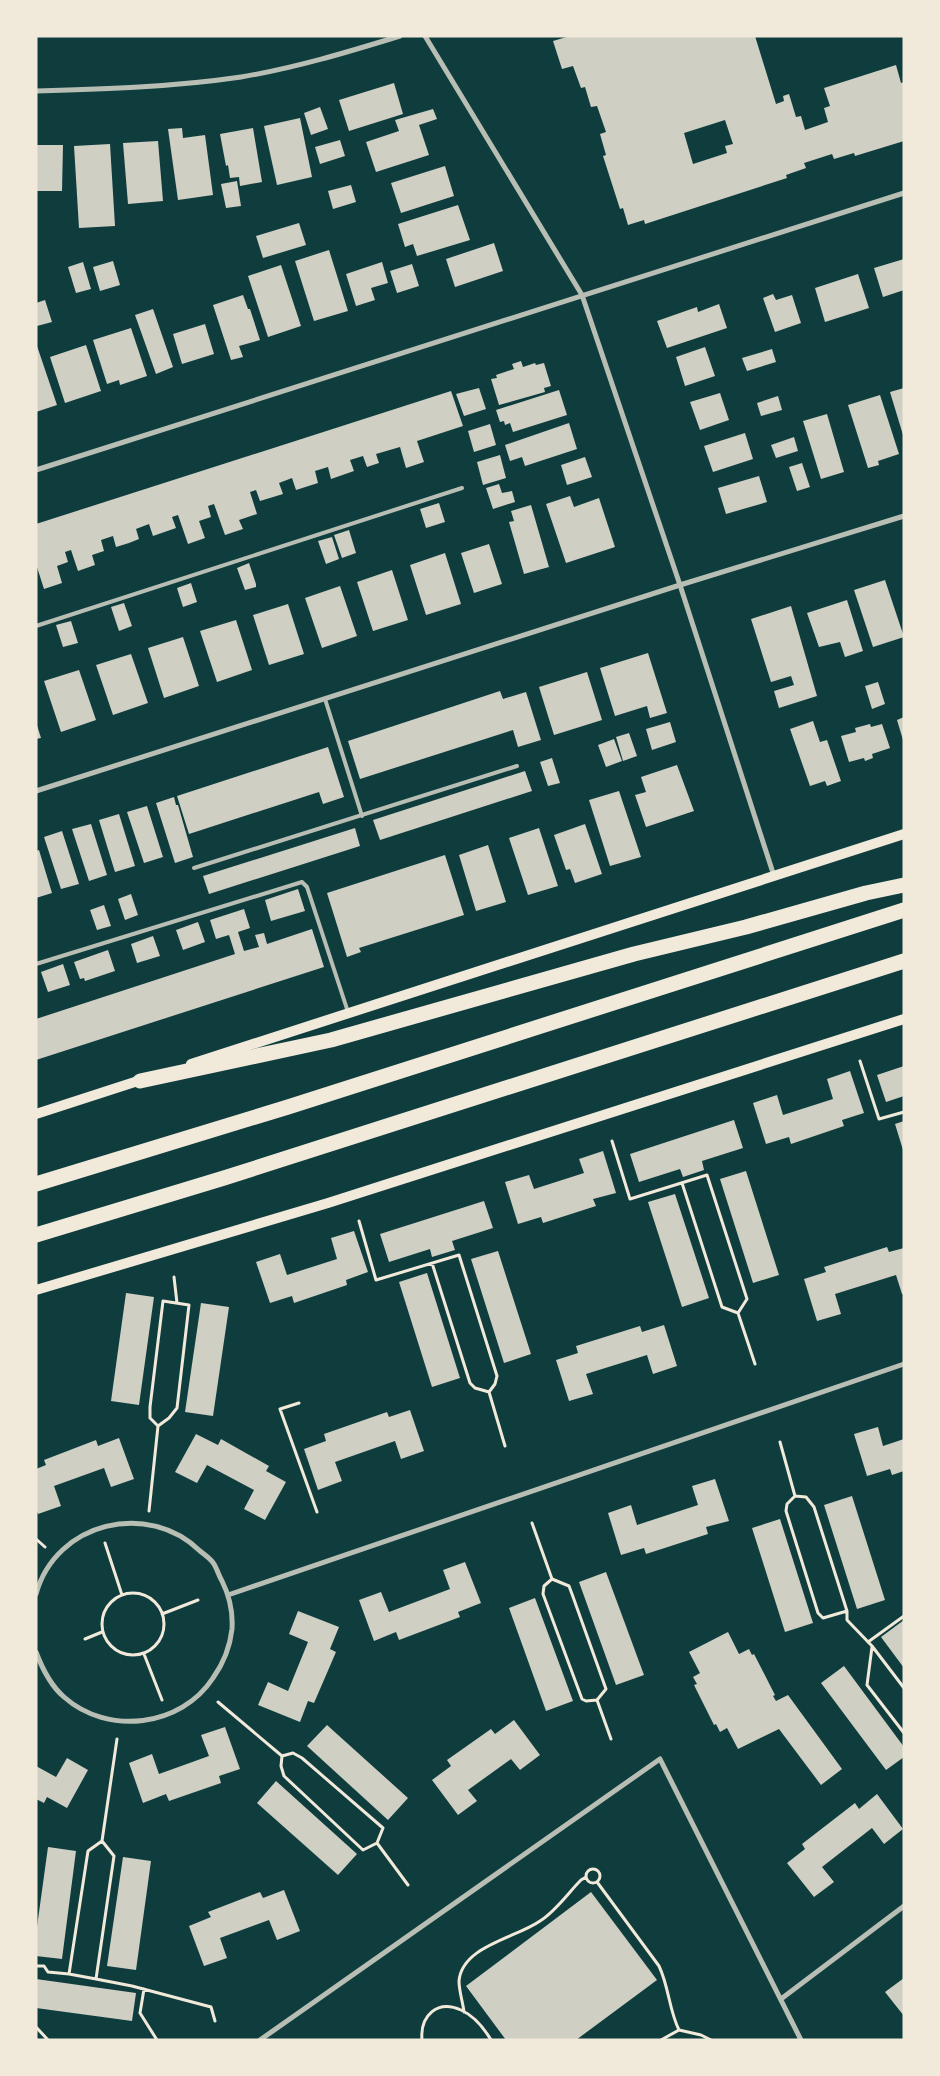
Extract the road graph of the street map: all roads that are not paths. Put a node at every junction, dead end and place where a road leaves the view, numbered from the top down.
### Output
1 (400, 36) edge
2 (425, 36) edge
3 (36, 92) edge
4 (904, 193) edge
5 (582, 295) junction
6 (36, 470) edge
7 (462, 488) dead end
8 (904, 516) edge
9 (680, 585) junction
10 (36, 626) edge
11 (325, 699) junction
12 (517, 766) dead end
13 (36, 791) edge
14 (362, 816) junction
15 (904, 834) edge
16 (194, 868) dead end
17 (774, 876) junction
18 (904, 885) edge
19 (904, 910) edge
20 (904, 960) edge
21 (36, 964) edge
22 (348, 1012) junction
23 (904, 1019) edge
24 (140, 1081) junction
25 (36, 1114) edge
26 (36, 1184) edge
27 (36, 1235) edge
28 (36, 1290) edge
29 (904, 1364) edge
30 (36, 1594) edge
31 (228, 1595) junction
32 (36, 1652) edge
33 (38, 1665) edge
34 (904, 1906) edge
35 (781, 1999) junction
36 (260, 2040) edge
37 (802, 2040) edge

1 - 3 street
2 - 5 street
4 - 5 street
5 - 6 street
5 - 9 street
7 - 10 lane
8 - 9 street
9 - 11 street
9 - 17 street
11 - 13 street
11 - 14 lane
12 - 14 lane
14 - 16 lane
15 - 17 main road
17 - 22 main road
18 - 24 highway
19 - 26 highway
20 - 27 highway
21 - 22 lane
22 - 24 main road
23 - 28 main road
24 - 25 main road
29 - 31 street
30 - 31 street
31 - 33 street
32 - 33 street
34 - 35 street
35 - 36 street
35 - 37 street

